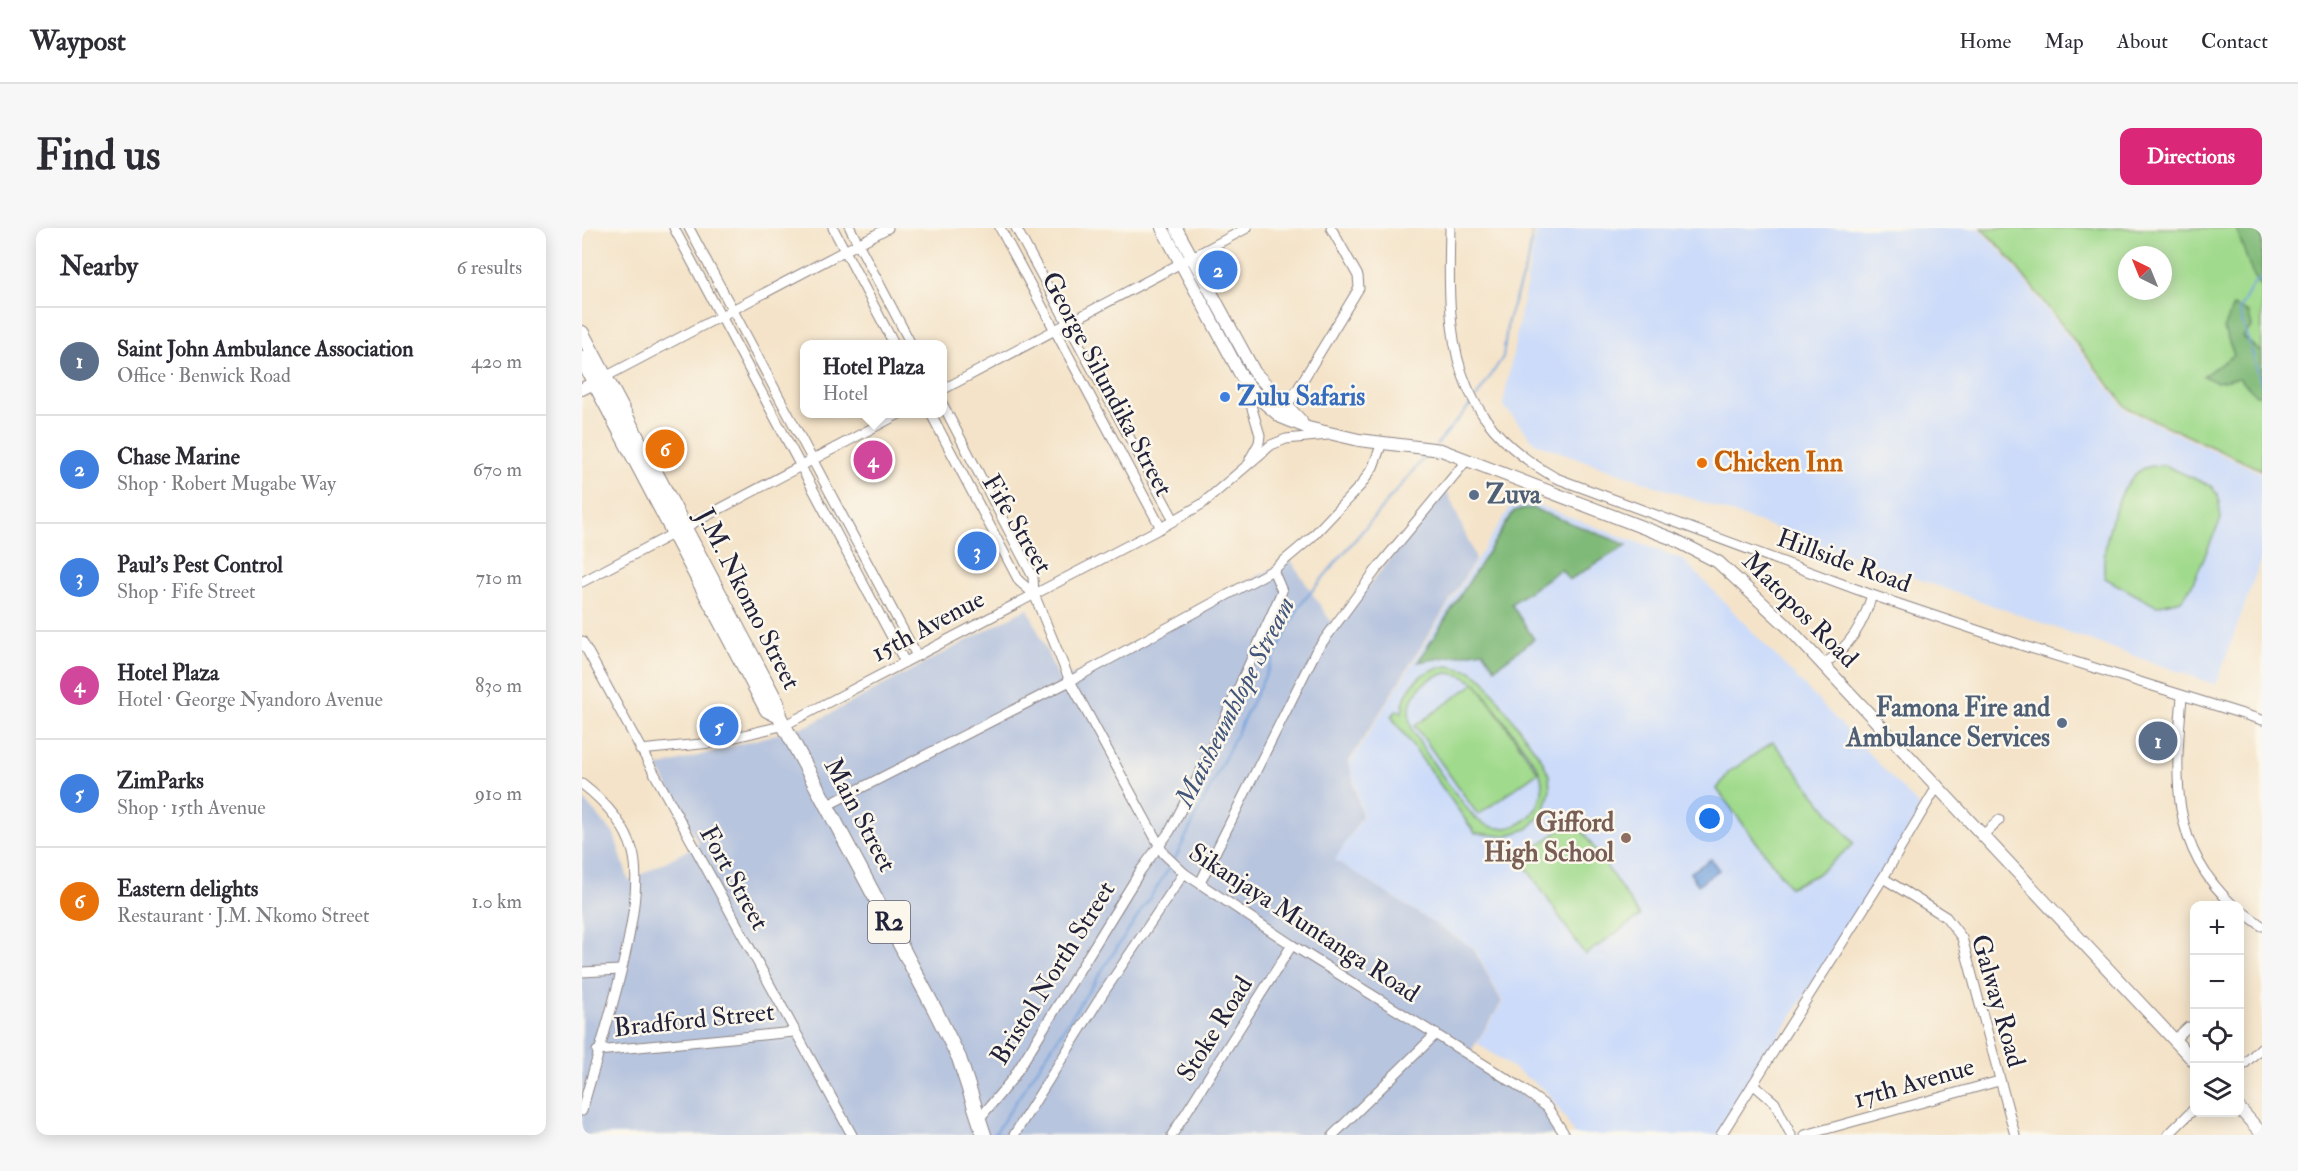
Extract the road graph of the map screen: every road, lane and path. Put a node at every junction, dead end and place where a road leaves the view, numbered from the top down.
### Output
1 (674, 228) edge
2 (688, 228) edge
3 (833, 228) edge
4 (850, 228) edge
5 (888, 228) edge
6 (1000, 228) edge
7 (1016, 228) edge
8 (1162, 228) edge
9 (1176, 228) edge
10 (1247, 228) edge
11 (1331, 228) edge
12 (1443, 228) edge
13 (1450, 228) edge
14 (858, 244) junction
15 (845, 251) junction
16 (1450, 251) junction
17 (1187, 260) junction
18 (732, 310) junction
19 (721, 316) junction
20 (1067, 324) junction
21 (1055, 330) junction
22 (582, 333) edge
23 (891, 340) edge
24 (908, 340) edge
25 (582, 359) edge
26 (1244, 379) junction
27 (594, 383) edge
28 (947, 387) edge
29 (1286, 408) junction
30 (947, 413) edge
31 (891, 418) edge
32 (933, 418) edge
33 (1308, 428) junction
34 (1332, 435) junction
35 (1382, 443) junction
36 (812, 460) junction
37 (1467, 460) junction
38 (800, 466) junction
39 (1246, 466) junction
40 (1174, 520) junction
41 (1161, 528) junction
42 (679, 530) junction
43 (1273, 570) junction
44 (582, 582) edge
45 (1034, 594) junction
46 (1872, 595) junction
47 (582, 641) edge
48 (917, 656) junction
49 (905, 662) junction
50 (1824, 664) junction
51 (1070, 681) junction
52 (2182, 697) junction
53 (2262, 720) edge
54 (782, 721) junction
55 (640, 750) junction
56 (582, 784) edge
57 (1938, 785) junction
58 (828, 805) junction
59 (1999, 820) dead end
60 (1983, 835) junction
61 (1161, 851) junction
62 (1181, 871) junction
63 (1883, 879) junction
64 (1200, 883) junction
65 (2230, 901) edge
66 (2244, 913) edge
67 (2262, 926) edge
68 (1292, 945) junction
69 (620, 970) junction
70 (582, 972) edge
71 (2188, 1027) dead end
72 (794, 1032) junction
73 (1436, 1034) junction
74 (2174, 1040) junction
75 (2262, 1047) edge
76 (597, 1051) junction
77 (2190, 1058) edge
78 (2244, 1064) edge
79 (1999, 1081) junction
80 (1753, 1084) junction
81 (582, 1111) edge
82 (2190, 1113) edge
83 (2244, 1114) edge
84 (980, 1129) edge
85 (2262, 1134) edge
86 (852, 1135) edge
87 (1014, 1135) edge
88 (1172, 1135) edge
89 (1333, 1135) edge
90 (1565, 1135) edge
91 (1721, 1135) edge
92 (1791, 1135) edge
93 (1805, 1135) edge
94 (2014, 1135) edge
95 (2168, 1135) edge

1 - 19 street
2 - 18 street
3 - 15 street
4 - 14 street
5 - 14 street
6 - 21 street, George Silundika Street
7 - 20 street, George Silundika Street
8 - 17 main road
9 - 17 main road
10 - 17 street
11 - 29 street
12 - 16 street
13 - 16 street, Hillside Road
14 - 15 street
14 - 24 street
15 - 18 street
15 - 23 street
16 - 46 street, Hillside Road
17 - 20 street
17 - 26 main road, Matopos Road
17 - 29 main road
18 - 19 street
18 - 36 street
19 - 27 street
19 - 38 street
20 - 21 street
20 - 40 street, George Silundika Street
21 - 28 street
21 - 41 street, George Silundika Street
22 - 27 highway, J.M. Nkomo Street / R2
25 - 27 highway, J.M. Nkomo Street / R2
26 - 33 main road, Matopos Road
26 - 39 street, 15th Avenue
27 - 42 highway, J.M. Nkomo Street / R2
29 - 33 main road
30 - 45 street, Fife Street
31 - 36 street
32 - 45 street, Fife Street
33 - 34 main road, Matopos Road
34 - 35 main road, Matopos Road
34 - 39 street, 15th Avenue
35 - 37 main road, Matopos Road
35 - 43 street
36 - 38 street
36 - 48 street
37 - 50 main road, Matopos Road
37 - 64 street
38 - 42 street
38 - 49 street
39 - 40 street, 15th Avenue
40 - 41 street, 15th Avenue
41 - 45 street, 15th Avenue
42 - 44 street
42 - 54 highway, J.M. Nkomo Street / R2
43 - 51 street
43 - 61 street, Bristol North Street
45 - 48 street, 15th Avenue
45 - 51 street, Sikanjaya Muntanga Road
46 - 50 street
46 - 52 street, Hillside Road
47 - 55 street, Fort Street
48 - 49 street, 15th Avenue
49 - 54 street, 15th Avenue
50 - 57 main road, Matopos Road
51 - 58 street
51 - 61 street, Sikanjaya Muntanga Road
52 - 53 street, Hillside Road
52 - 65 street
54 - 55 street, 15th Avenue
54 - 58 highway, Main Street / R2
55 - 72 street, Fort Street
56 - 69 street
57 - 60 main road, Matopos Road
57 - 63 street
58 - 84 highway, Main Street / R2
59 - 60 street
60 - 74 main road, Matopos Road
61 - 62 street, Sikanjaya Muntanga Road
61 - 84 street, Bristol North Street
62 - 64 street, Sikanjaya Muntanga Road
62 - 87 street
63 - 79 street, Galway Road
63 - 80 street
64 - 68 street, Sikanjaya Muntanga Road
66 - 67 street
68 - 73 street, Sikanjaya Muntanga Road
68 - 88 street, Stoke Road
69 - 70 street
69 - 76 street
71 - 74 street
72 - 76 street, Bradford Street
72 - 86 street, Fort Street
73 - 89 street
73 - 90 street, Sikanjaya Muntanga Road
74 - 77 main road, Matopos Road
75 - 78 street
76 - 81 street
79 - 93 street
79 - 94 street, Galway Road
80 - 91 street
80 - 92 street
82 - 95 street
83 - 85 main road

